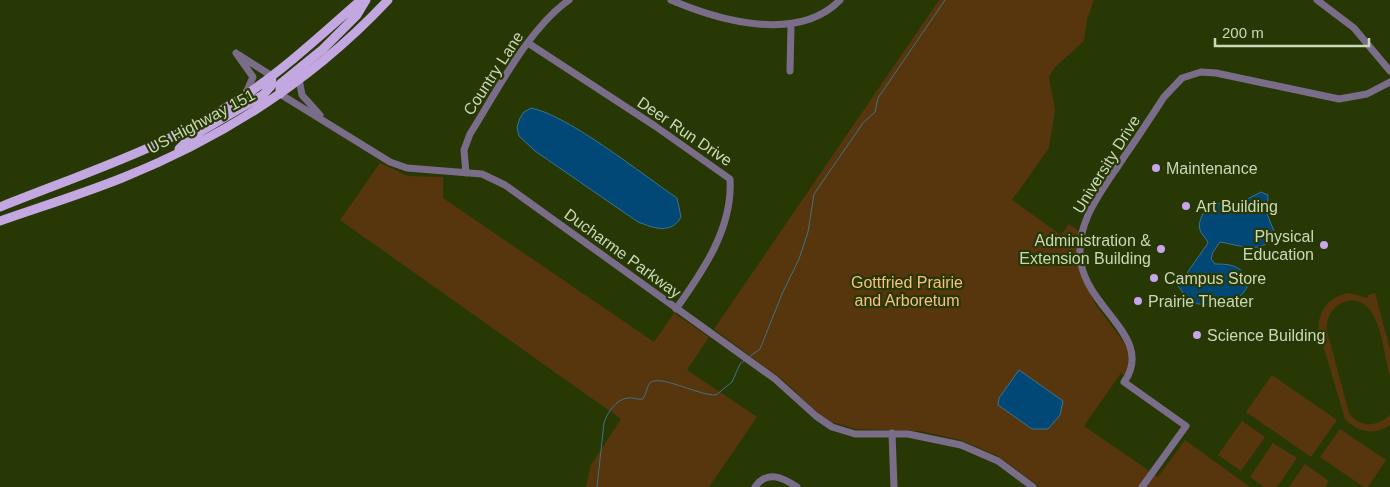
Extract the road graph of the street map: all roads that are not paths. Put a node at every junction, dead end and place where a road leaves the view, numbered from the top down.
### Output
1 (361, 0) edge
2 (366, 0) edge
3 (388, 0) edge
4 (569, 0) edge
5 (671, 0) edge
6 (840, 0) edge
7 (1317, 0) edge
8 (791, 25) junction
9 (528, 43) junction
10 (790, 71) dead end
11 (1390, 71) edge
12 (272, 76) junction
13 (299, 80) junction
14 (1390, 82) edge
15 (280, 94) junction
16 (243, 97) junction
17 (324, 120) junction
18 (171, 156) junction
19 (466, 173) junction
20 (0, 207) edge
21 (0, 221) edge
22 (676, 309) junction
23 (892, 434) junction
24 (755, 487) edge
25 (797, 487) edge
26 (894, 487) edge
27 (1033, 487) edge
28 (1142, 487) edge

1 - 12 main road, US Highway 151
2 - 15 main road
3 - 13 main road, US Highway 151
4 - 9 street, Country Lane
5 - 8 street
6 - 8 street
7 - 11 street
8 - 10 street
9 - 19 street, Country Lane
9 - 22 street, Deer Run Drive
12 - 16 main road, US Highway 151
12 - 16 street
12 - 18 main road
13 - 15 main road, US Highway 151
13 - 17 street, Ducharme Parkway
14 - 28 street, University Drive
15 - 17 street, Ducharme Parkway
15 - 18 main road, US Highway 151
16 - 20 main road, US Highway 151
17 - 19 street, Ducharme Parkway
18 - 21 main road, US Highway 151
19 - 22 street, Ducharme Parkway
22 - 23 street, Ducharme Parkway
23 - 26 street
23 - 27 street, Ducharme Parkway
24 - 25 street

